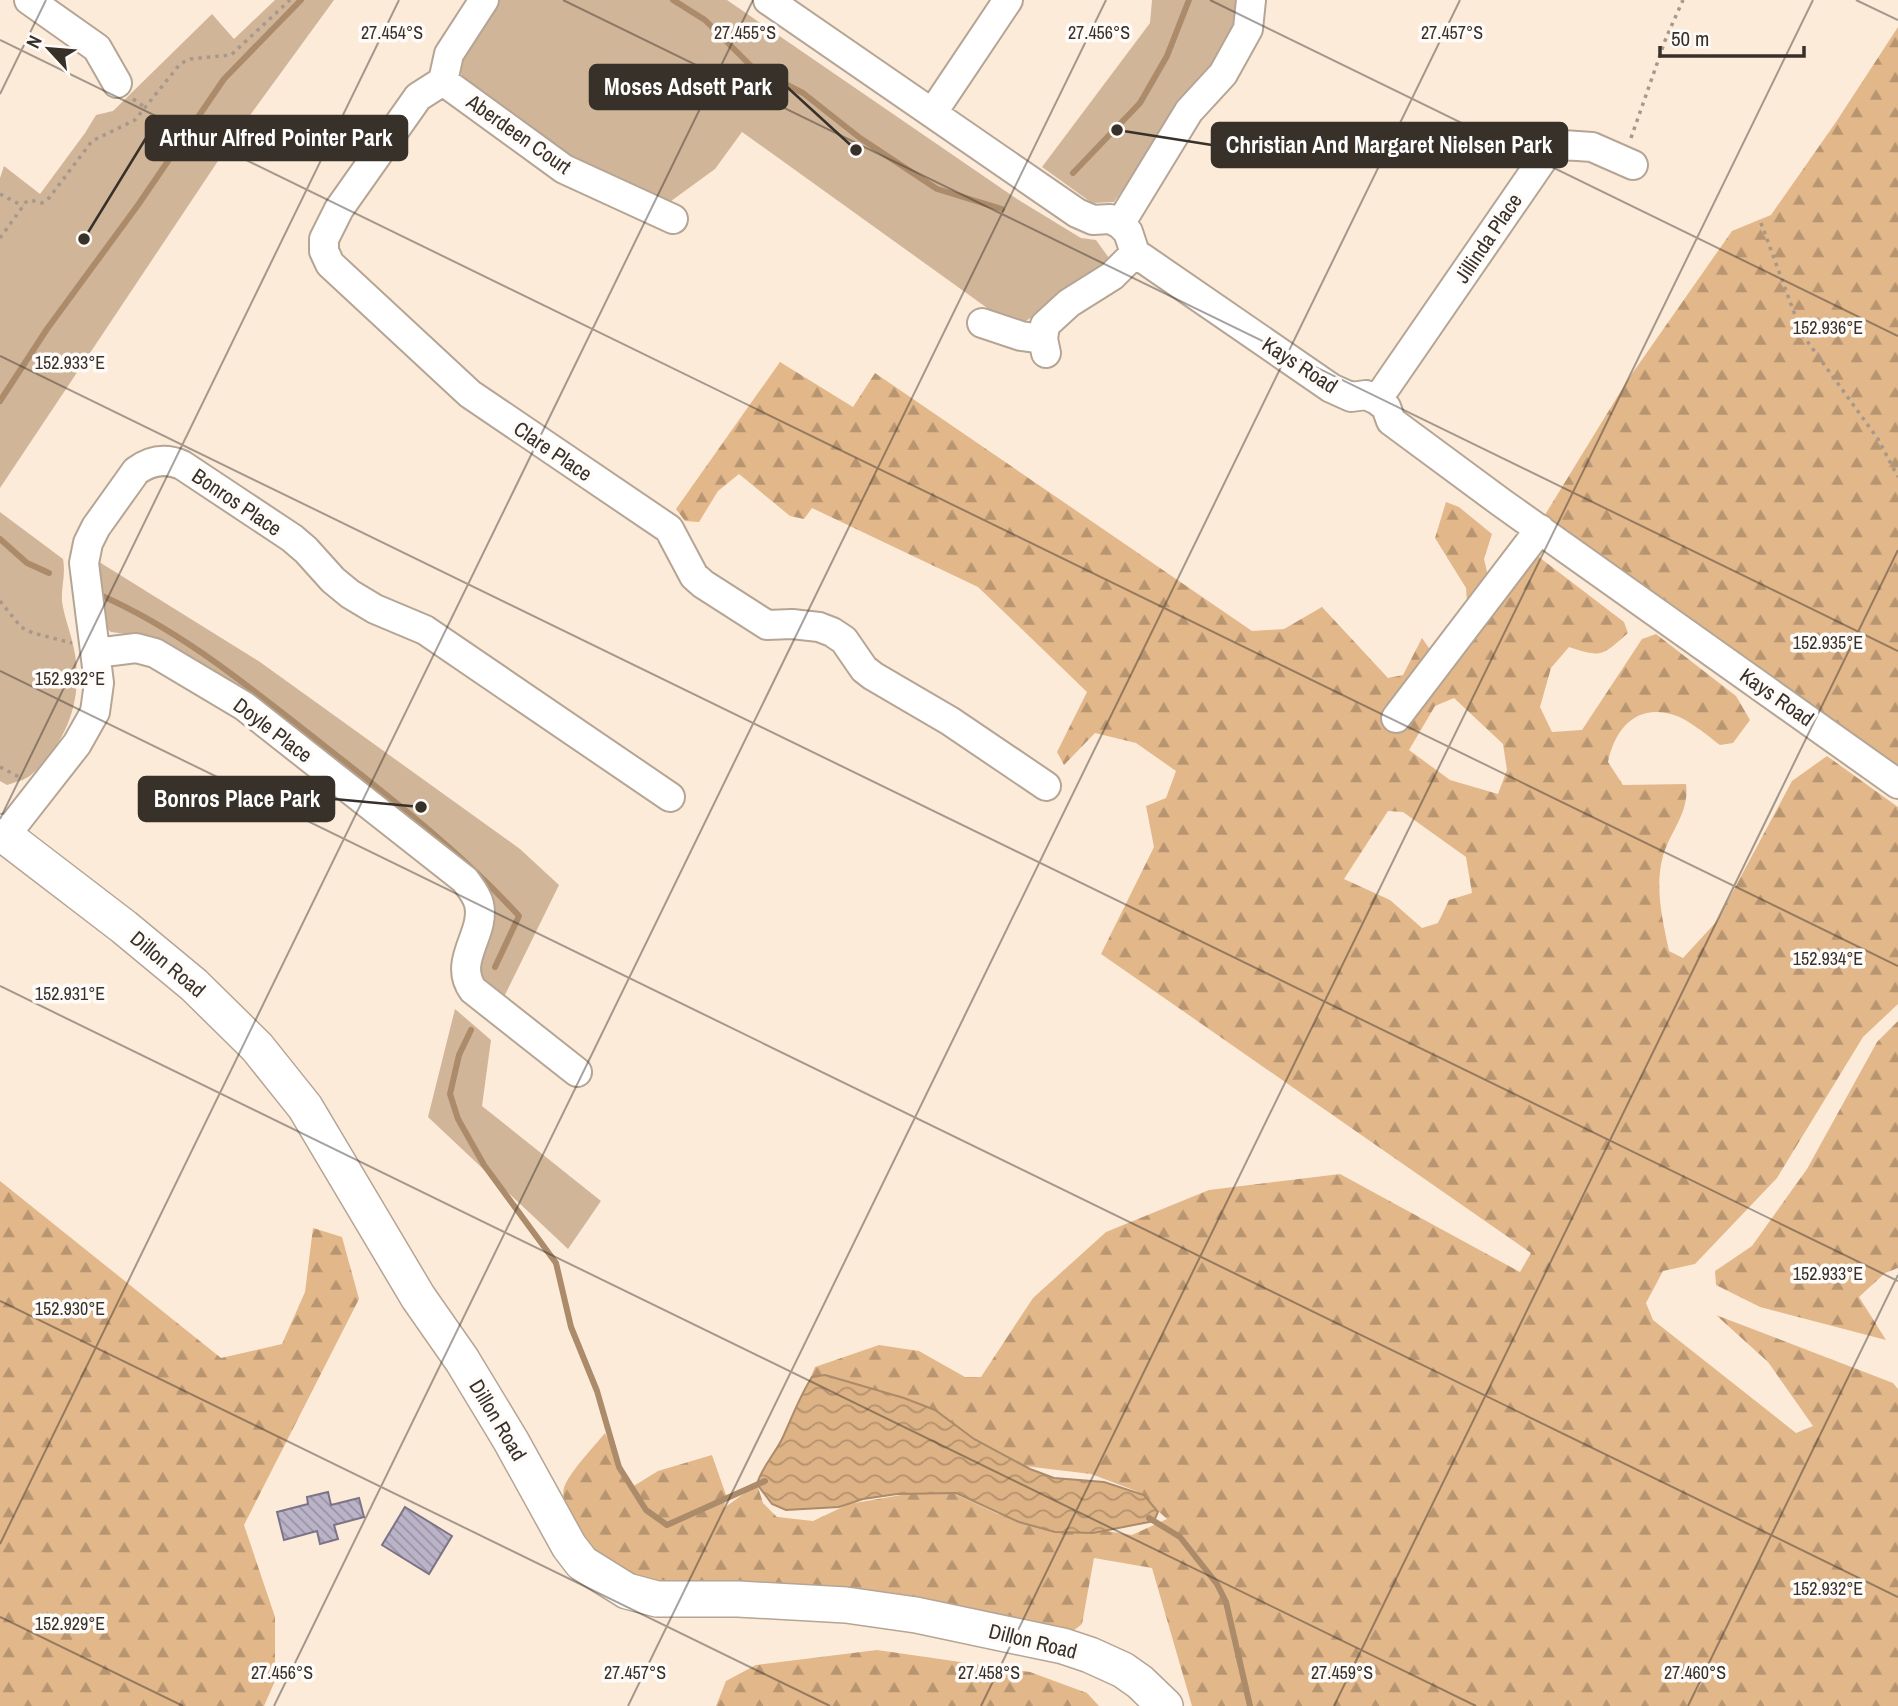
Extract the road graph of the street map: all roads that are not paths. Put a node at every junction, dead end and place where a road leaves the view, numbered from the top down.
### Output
1 (29, 0) edge
2 (484, 0) edge
3 (768, 0) edge
4 (1008, 0) edge
5 (1251, 0) edge
6 (443, 81) junction
7 (117, 83) dead end
8 (933, 113) junction
9 (1628, 162) road end
10 (673, 219) dead end
11 (1121, 224) junction
12 (1135, 253) junction
13 (982, 323) dead end
14 (1377, 400) junction
15 (1540, 529) junction
16 (96, 653) junction
17 (1396, 718) dead end
18 (1898, 784) edge
19 (1046, 786) dead end
20 (670, 797) dead end
21 (2, 834) edge
22 (577, 1072) dead end
23 (1165, 1706) edge

1 - 7 street
2 - 6 street
3 - 8 street
4 - 8 street
5 - 11 street
6 - 10 street, Aberdeen Court
6 - 19 street, Clare Place
8 - 11 street
9 - 14 street, Jillinda Place
11 - 12 street, Kays Road
12 - 13 street
12 - 14 street, Kays Road
14 - 15 street, Kays Road
15 - 17 street
15 - 18 street, Kays Road
16 - 20 street, Bonros Place
16 - 21 street, Bonros Place
16 - 22 street, Doyle Place
21 - 23 main road, Dillon Road

